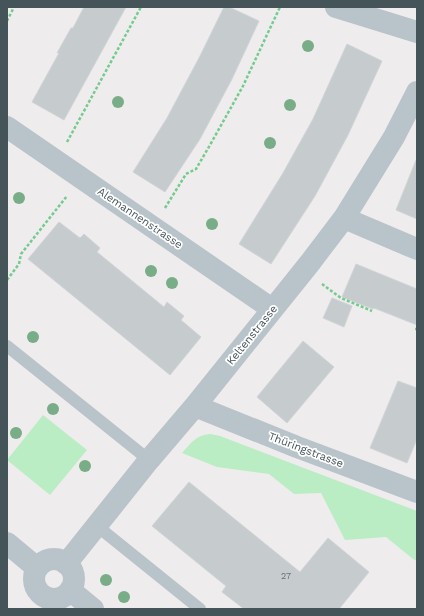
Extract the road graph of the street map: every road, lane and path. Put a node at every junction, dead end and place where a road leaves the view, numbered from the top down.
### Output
1 (14, 7) edge
2 (141, 7) edge
3 (280, 7) edge
4 (336, 7) edge
5 (7, 21) edge
6 (417, 32) edge
7 (417, 92) edge
8 (7, 128) edge
9 (57, 162) junction
10 (67, 195) dead end
11 (344, 218) junction
12 (153, 227) junction
13 (417, 249) edge
14 (7, 280) edge
15 (316, 280) dead end
16 (272, 309) junction
17 (372, 311) dead end
18 (7, 346) edge
19 (195, 406) junction
20 (149, 460) junction
21 (417, 492) edge
22 (97, 526) junction
23 (7, 543) edge
24 (66, 564) junction
25 (37, 568) junction
26 (70, 590) junction
27 (34, 602) edge
28 (93, 609) edge
29 (200, 609) edge

1 - 5 path
2 - 9 path
3 - 12 path
4 - 6 street
7 - 11 street, Keltenstrasse
8 - 9 street, Alemannenstrasse
9 - 12 street, Alemannenstrasse
10 - 14 path
11 - 13 street
11 - 16 street, Keltenstrasse
12 - 16 street, Alemannenstrasse
15 - 17 path
16 - 19 street, Keltenstrasse
18 - 20 lane
19 - 20 street, Keltenstrasse
19 - 21 street, Thüringstrasse
20 - 22 street, Keltenstrasse
22 - 24 street, Keltenstrasse
22 - 29 lane
23 - 25 street
24 - 25 street
24 - 26 street
25 - 27 street
26 - 27 street
26 - 28 street

